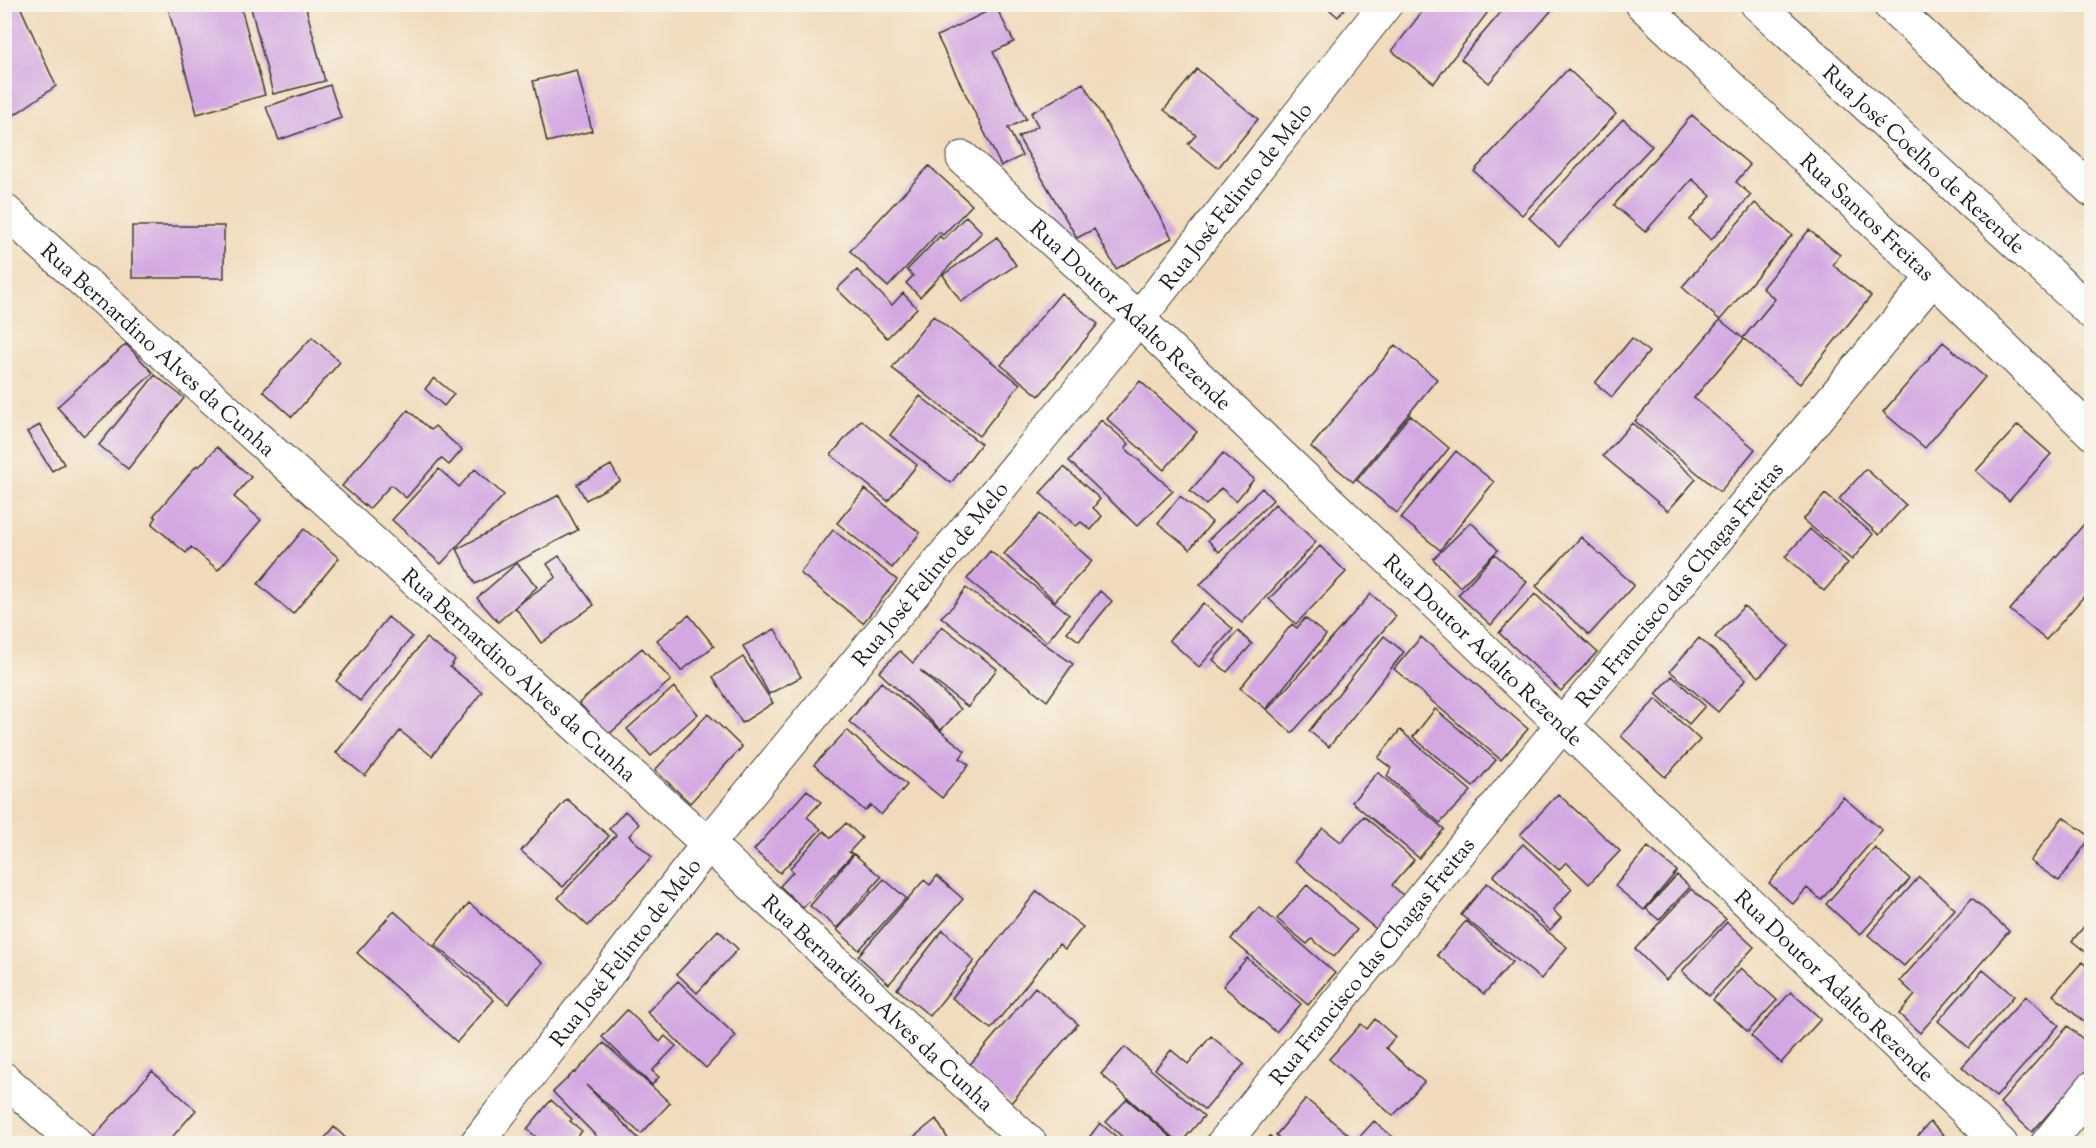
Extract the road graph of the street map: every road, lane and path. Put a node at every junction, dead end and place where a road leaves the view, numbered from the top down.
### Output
1 (1386, 4) edge
2 (1642, 4) edge
3 (1757, 4) edge
4 (1889, 4) edge
5 (963, 158) dead end
6 (2091, 190) edge
7 (4, 210) edge
8 (1932, 278) junction
9 (2091, 313) edge
10 (1138, 319) junction
11 (2091, 433) edge
12 (1563, 724) junction
13 (708, 844) junction
14 (4, 1079) edge
15 (2091, 1088) edge
16 (76, 1143) edge
17 (476, 1143) edge
18 (1031, 1143) edge
19 (1223, 1143) edge
20 (2001, 1143) edge
21 (2047, 1143) edge

1 - 10 street, Rua José Felinto de Melo
2 - 8 street, Rua Santos Freitas
3 - 9 street, Rua José Coelho de Rezende
4 - 6 street
5 - 10 street, Rua Doutor Adalto Rezende
7 - 13 street, Rua Bernardino Alves da Cunha
8 - 11 street, Rua Santos Freitas
8 - 12 street, Rua Francisco das Chagas Freitas
10 - 12 street, Rua Doutor Adalto Rezende
10 - 13 street, Rua José Felinto de Melo
12 - 19 street, Rua Francisco das Chagas Freitas
12 - 20 street, Rua Doutor Adalto Rezende
13 - 17 street, Rua José Felinto de Melo
13 - 18 street, Rua Bernardino Alves da Cunha
14 - 16 street
15 - 21 street

